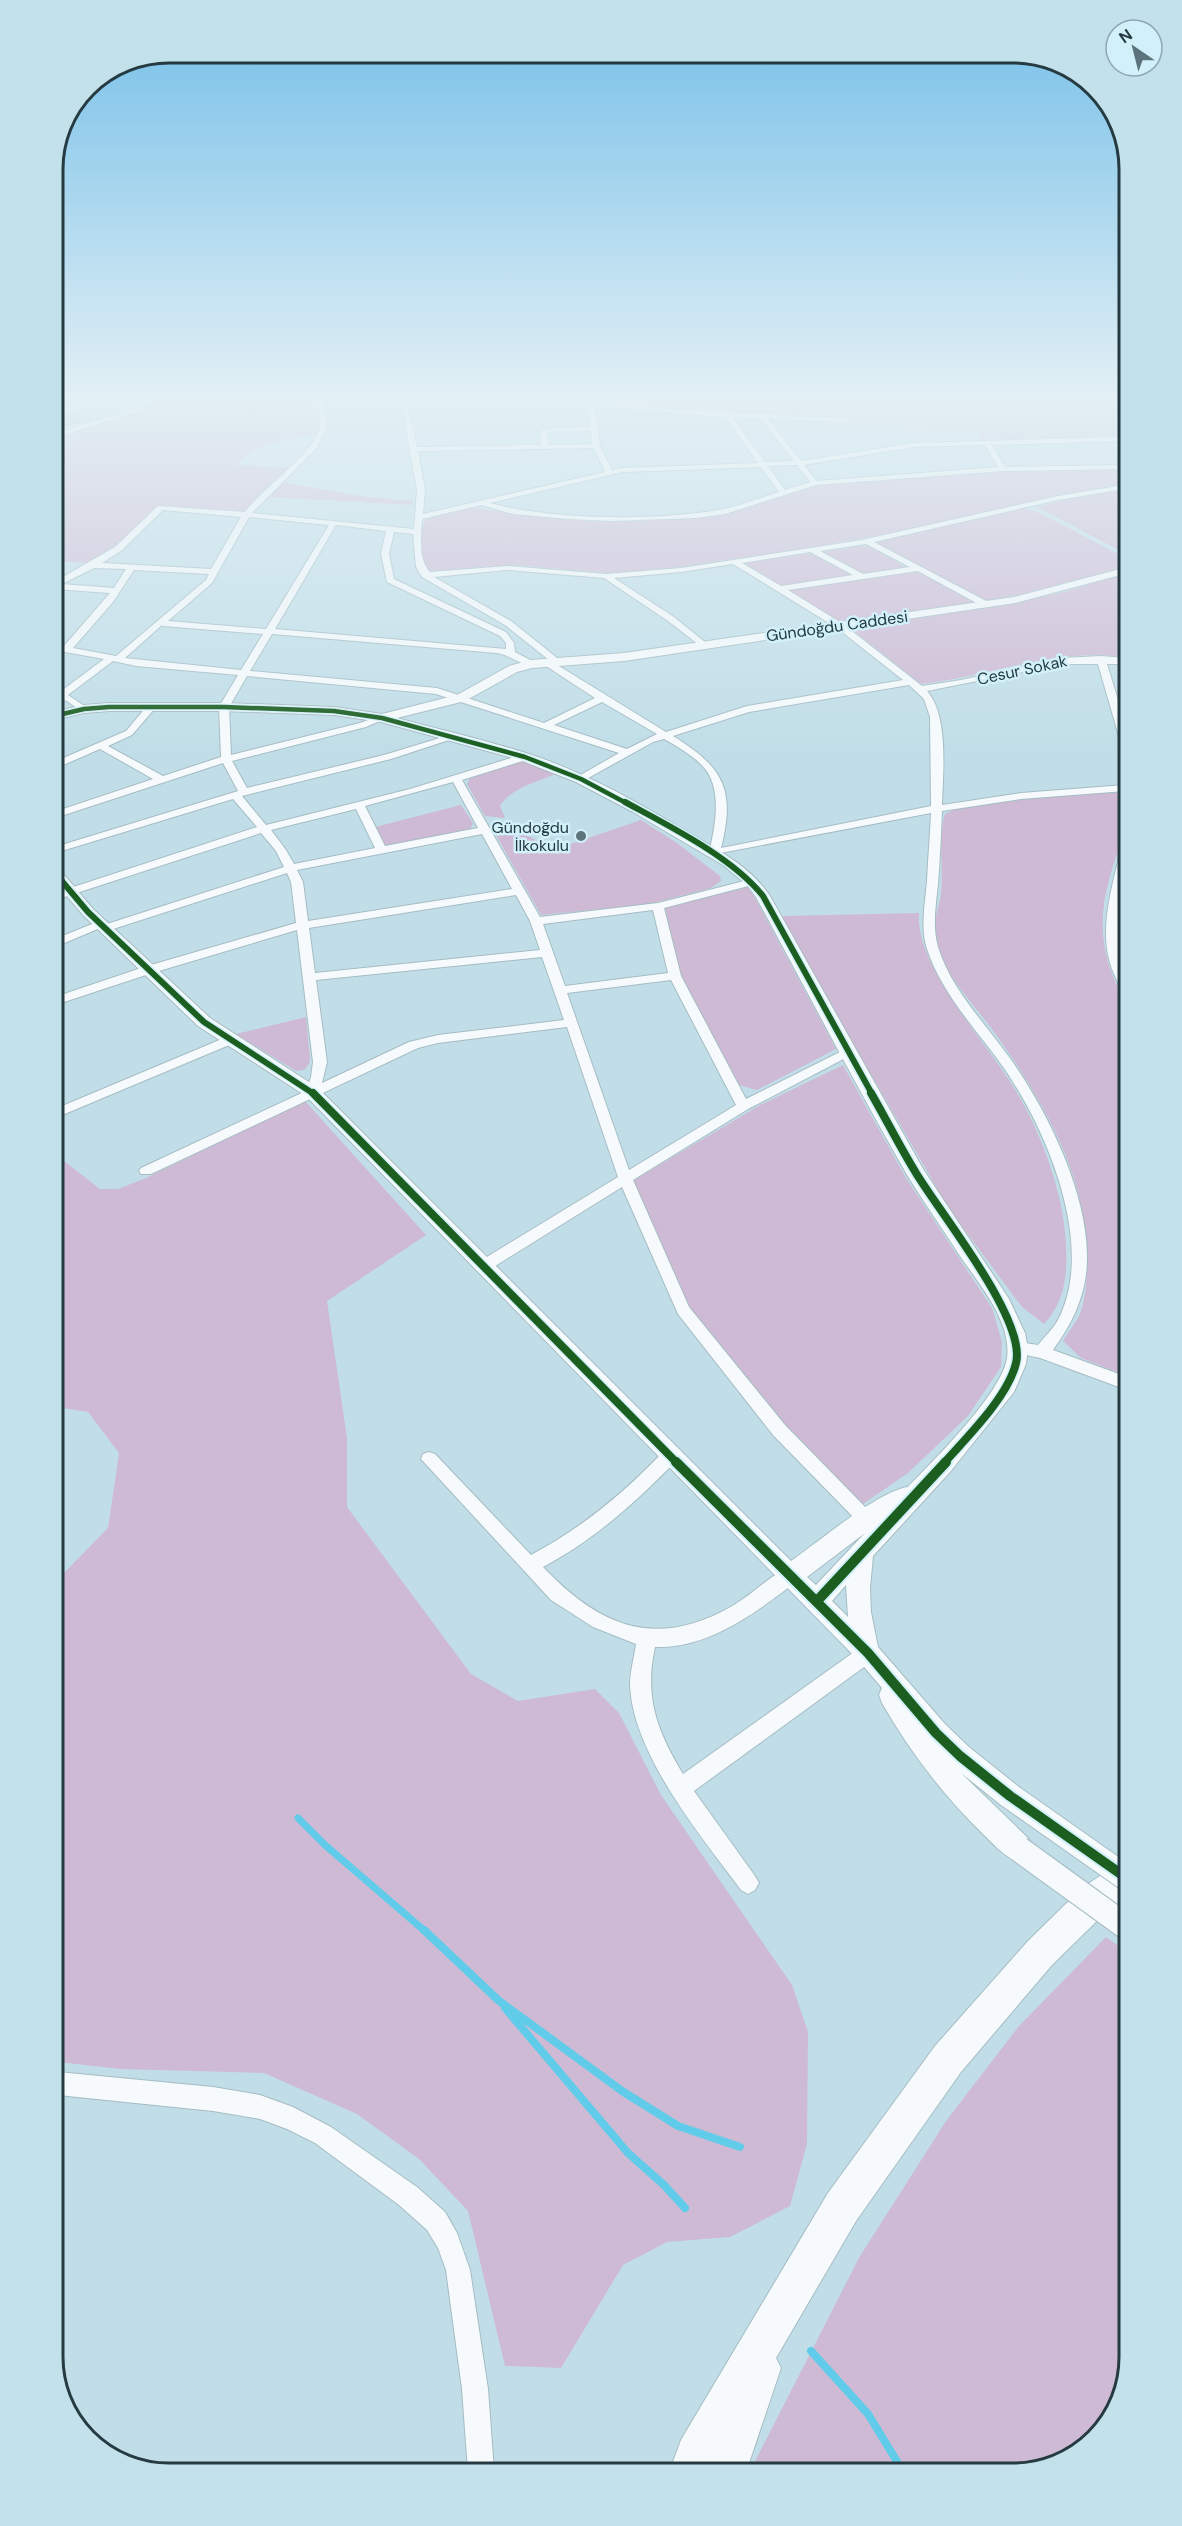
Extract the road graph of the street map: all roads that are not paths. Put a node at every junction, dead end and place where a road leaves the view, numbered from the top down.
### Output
1 (157, 512) edge
2 (208, 512) edge
3 (248, 512) edge
4 (420, 512) edge
5 (442, 512) edge
6 (513, 512) edge
7 (722, 512) edge
8 (996, 512) edge
9 (246, 515) junction
10 (420, 517) junction
11 (334, 523) junction
12 (390, 528) junction
13 (418, 532) junction
14 (867, 541) junction
15 (812, 550) junction
16 (735, 562) junction
17 (93, 565) junction
18 (132, 567) junction
19 (919, 568) junction
20 (215, 572) junction
21 (1119, 572) edge
22 (425, 575) junction
23 (606, 576) junction
24 (862, 577) junction
25 (63, 580) edge
26 (63, 586) edge
27 (780, 589) junction
28 (116, 591) junction
29 (985, 604) junction
30 (163, 623) junction
31 (840, 626) junction
32 (267, 633) junction
33 (703, 645) junction
34 (63, 649) edge
35 (67, 650) junction
36 (511, 653) junction
37 (114, 659) junction
38 (1101, 659) junction
39 (1119, 660) edge
40 (551, 661) junction
41 (531, 664) junction
42 (243, 675) junction
43 (909, 682) junction
44 (920, 689) junction
45 (63, 691) edge
46 (63, 697) edge
47 (461, 698) junction
48 (602, 698) junction
49 (152, 707) junction
50 (224, 707) junction
51 (84, 709) junction
52 (63, 714) edge
53 (382, 718) junction
54 (1119, 720) edge
55 (545, 726) junction
56 (663, 735) junction
57 (453, 736) junction
58 (101, 746) junction
59 (626, 752) junction
60 (525, 757) junction
61 (226, 759) junction
62 (63, 762) edge
63 (456, 779) junction
64 (581, 779) junction
65 (162, 780) junction
66 (1119, 788) edge
67 (239, 793) junction
68 (360, 806) junction
69 (938, 808) junction
70 (63, 812) edge
71 (263, 829) junction
72 (486, 830) junction
73 (63, 848) edge
74 (381, 850) junction
75 (714, 853) junction
76 (291, 868) junction
77 (1119, 880) edge
78 (752, 882) junction
79 (63, 884) edge
80 (520, 891) junction
81 (70, 893) junction
82 (63, 895) edge
83 (658, 906) junction
84 (536, 921) junction
85 (303, 925) junction
86 (103, 926) junction
87 (63, 940) edge
88 (545, 953) junction
89 (1119, 962) edge
90 (148, 970) junction
91 (675, 976) junction
92 (309, 978) junction
93 (559, 990) junction
94 (63, 998) edge
95 (570, 1023) junction
96 (229, 1040) junction
97 (849, 1053) junction
98 (312, 1092) junction
99 (743, 1106) junction
100 (63, 1111) edge
101 (146, 1171) dead end
102 (626, 1180) junction
103 (482, 1267) junction
104 (1019, 1348) junction
105 (1042, 1352) junction
106 (1119, 1381) edge
107 (670, 1456) junction
108 (429, 1459) dead end
109 (922, 1488) junction
110 (866, 1519) junction
111 (862, 1550) junction
112 (529, 1565) junction
113 (791, 1575) junction
114 (817, 1601) junction
115 (647, 1638) junction
116 (868, 1653) junction
117 (681, 1788) junction
118 (1119, 1872) edge
119 (748, 1883) dead end
120 (1119, 1884) edge
121 (1119, 1890) edge
122 (1094, 1900) junction
123 (1119, 1921) edge
124 (63, 2084) edge
125 (774, 2323) junction
126 (480, 2463) edge
127 (693, 2463) edge
128 (728, 2463) edge

1 - 17 street
2 - 9 street
3 - 9 street
4 - 10 street
5 - 10 street
6 - 7 street
8 - 14 street
9 - 11 street
9 - 20 street
10 - 13 street
11 - 12 street
11 - 32 street
12 - 13 street
12 - 36 street
13 - 22 street
14 - 15 street
14 - 19 street
15 - 16 street
15 - 24 street
16 - 23 street
16 - 27 street
17 - 18 street
17 - 25 street
18 - 20 street
18 - 28 street
19 - 24 street
19 - 29 street
20 - 30 street
21 - 29 street, Gündoğdu Caddesi
22 - 23 street
22 - 40 street
23 - 33 street
24 - 27 street
26 - 28 street
27 - 31 street
28 - 35 street
29 - 31 street, Gündoğdu Caddesi
30 - 32 street
30 - 37 street
31 - 33 street, Gündoğdu Caddesi
31 - 43 street
32 - 36 street
32 - 42 street
33 - 40 street, Gündoğdu Caddesi
34 - 35 street
35 - 37 street
36 - 41 street
37 - 42 street
37 - 45 street
38 - 39 street, Cesur Sokak
38 - 44 street, Cesur Sokak
38 - 54 street
40 - 41 street, Gündoğdu Caddesi
40 - 48 street
41 - 47 street, Gündoğdu Caddesi
42 - 47 street
42 - 50 street
43 - 44 street
43 - 56 street
44 - 69 street
46 - 51 street
47 - 53 street, Gündoğdu Caddesi
47 - 55 street
48 - 55 street
48 - 56 street
49 - 50 street
49 - 51 street
49 - 58 street
50 - 53 street
50 - 61 street
51 - 52 street
53 - 57 street
53 - 61 street
55 - 59 street
56 - 59 street
56 - 75 street
57 - 60 street
57 - 67 street
58 - 62 street
58 - 65 street
59 - 64 street
60 - 63 street
60 - 64 street
61 - 65 street
61 - 67 street
63 - 68 street
63 - 72 street
64 - 75 street
65 - 70 street
66 - 69 street
67 - 71 street
67 - 73 street
68 - 71 street
68 - 74 street
69 - 75 street
69 - 105 street
71 - 76 street
71 - 81 street
72 - 74 street
72 - 80 street
74 - 76 street
75 - 78 street
76 - 85 street
76 - 86 street
77 - 89 street
78 - 83 street
78 - 97 street
79 - 81 street
80 - 84 street
80 - 85 street
81 - 82 street
81 - 86 street
83 - 84 street
83 - 91 street
84 - 88 street
85 - 90 street
85 - 92 street
86 - 87 street
86 - 90 street
88 - 92 street
88 - 93 street
90 - 94 street
90 - 96 street
91 - 93 street
91 - 99 street
92 - 98 street
93 - 95 street
95 - 98 street
95 - 102 street
96 - 98 street
96 - 100 street
97 - 99 street
97 - 104 street
98 - 101 street
98 - 103 street
99 - 102 street
102 - 103 street
102 - 110 street
103 - 107 street
104 - 105 street
104 - 109 street
105 - 106 street
107 - 112 street
107 - 113 street
108 - 112 street
109 - 110 street
109 - 111 street
110 - 113 street
111 - 114 street
111 - 116 street
112 - 115 street
113 - 114 street
113 - 115 street
114 - 116 street
115 - 117 street
116 - 117 street
116 - 118 street, bridge
116 - 123 street, bridge
117 - 119 street
120 - 122 main road
121 - 122 main road
122 - 125 main road
124 - 126 street
125 - 127 main road
125 - 128 main road

